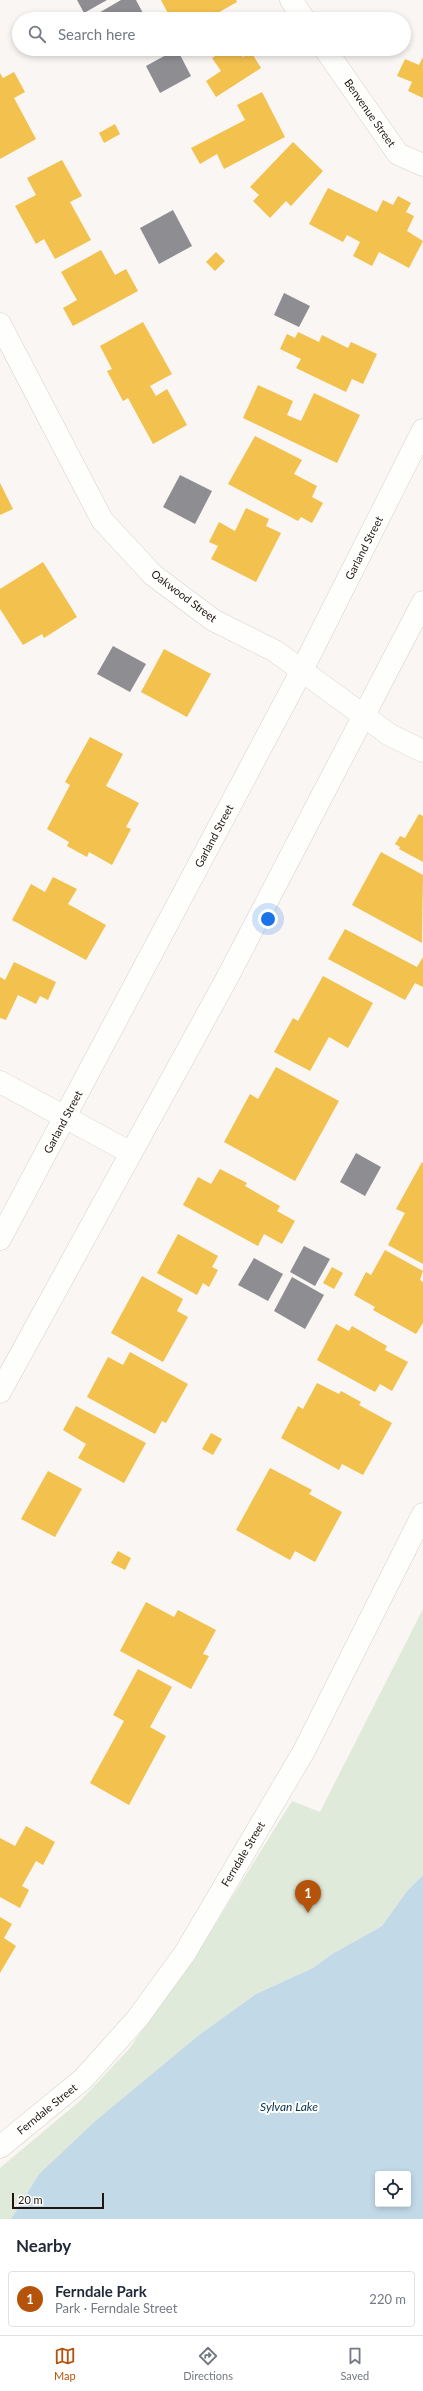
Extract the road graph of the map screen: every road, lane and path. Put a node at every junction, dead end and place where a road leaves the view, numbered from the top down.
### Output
1 (291, 0) edge
2 (299, 12) edge
3 (330, 56) edge
4 (423, 165) edge
5 (0, 324) edge
6 (423, 430) edge
7 (423, 602) edge
8 (302, 670) junction
9 (364, 716) junction
10 (423, 751) edge
11 (0, 1082) edge
12 (66, 1117) junction
13 (131, 1153) junction
14 (0, 1239) edge
15 (0, 1392) edge
16 (423, 1514) edge
17 (0, 2147) edge

1 - 2 street
3 - 4 street, Benvenue Street
5 - 8 street, Oakwood Street
6 - 8 street, Garland Street
7 - 9 street
8 - 9 street, Oakwood Street
8 - 12 street, Garland Street
9 - 10 street, Oakwood Street
9 - 13 street
11 - 12 street
12 - 13 street
12 - 14 street, Garland Street
13 - 15 street
16 - 17 street, Ferndale Street

